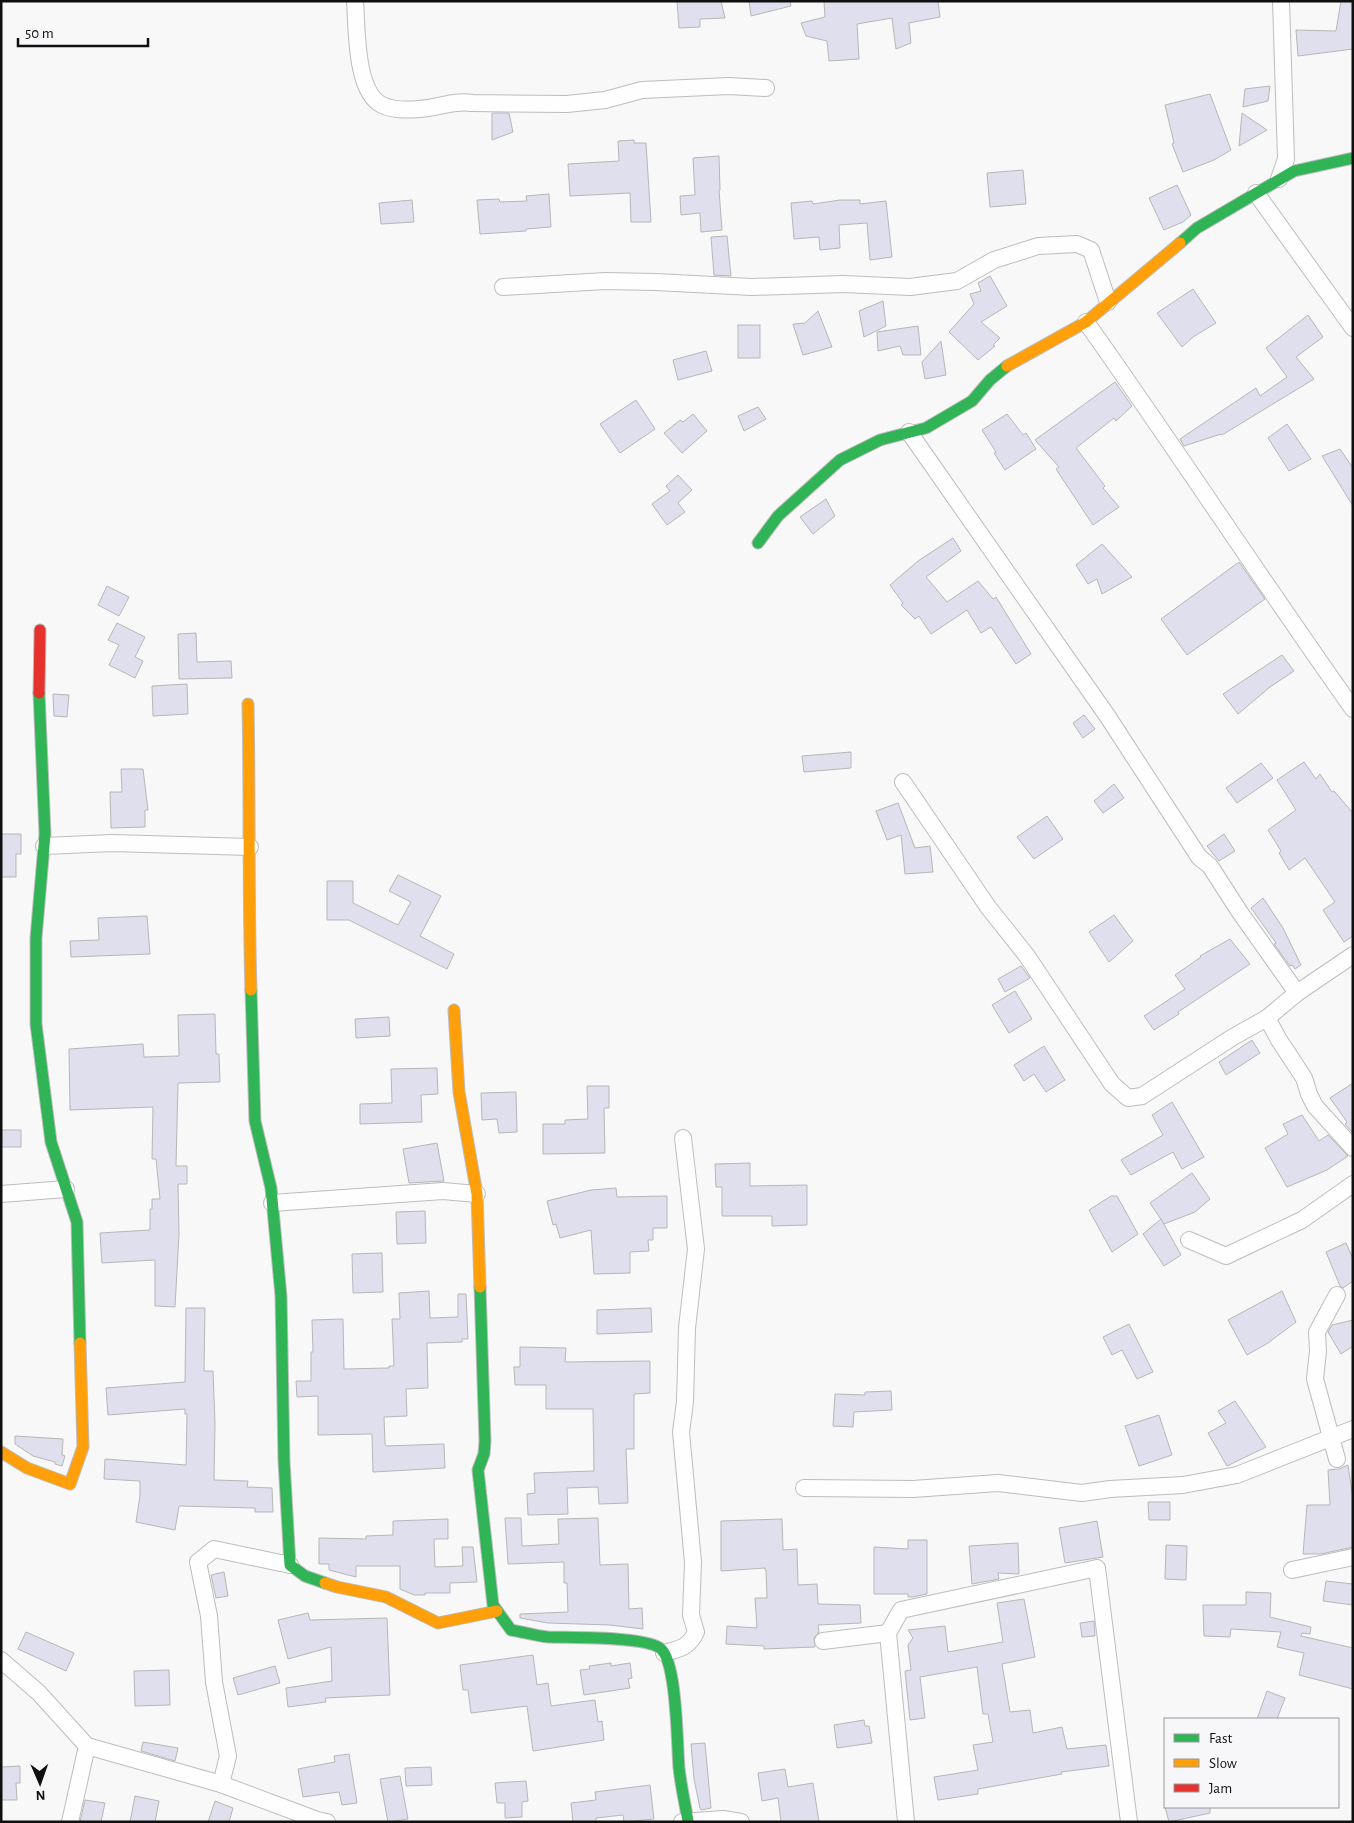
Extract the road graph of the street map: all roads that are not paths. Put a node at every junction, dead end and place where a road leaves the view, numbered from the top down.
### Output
1 (355, 1) edge
2 (1280, 1) edge
3 (766, 88) dead end
4 (1353, 158) edge
5 (1286, 159) junction
6 (1299, 170) junction
7 (1279, 179) junction
8 (1256, 193) junction
9 (503, 286) dead end
10 (1108, 302) junction
11 (1086, 322) junction
12 (1353, 328) edge
13 (910, 432) junction
14 (758, 543) dead end
15 (40, 630) dead end
16 (248, 704) dead end
17 (1353, 709) edge
18 (903, 782) dead end
19 (44, 846) junction
20 (250, 846) junction
21 (1353, 955) edge
22 (1297, 993) junction
23 (454, 1010) dead end
24 (1267, 1018) junction
25 (683, 1138) dead end
26 (1353, 1148) edge
27 (1353, 1184) edge
28 (66, 1189) junction
29 (1, 1194) edge
30 (477, 1194) junction
31 (272, 1203) junction
32 (1189, 1240) dead end
33 (1337, 1294) dead end
34 (1353, 1429) edge
35 (1332, 1438) junction
36 (1, 1452) edge
37 (1337, 1458) dead end
38 (804, 1488) dead end
39 (1353, 1558) edge
40 (290, 1565) junction
41 (1292, 1570) dead end
42 (498, 1611) junction
43 (888, 1633) junction
44 (823, 1641) dead end
45 (664, 1653) junction
46 (1, 1660) edge
47 (86, 1746) junction
48 (221, 1784) junction
49 (685, 1821) edge
50 (70, 1822) edge
51 (327, 1822) edge
52 (741, 1822) edge
53 (906, 1822) edge
54 (1129, 1822) edge

1 - 3 street
2 - 5 street
4 - 6 street
5 - 6 street
5 - 7 street
6 - 7 street
7 - 8 street
8 - 10 street
8 - 12 street
9 - 10 street
10 - 11 street
11 - 13 street
11 - 17 street
13 - 14 street
13 - 22 street
15 - 19 street
16 - 20 street
18 - 24 street
19 - 20 street
19 - 28 street
20 - 31 street
21 - 22 street
22 - 24 street
23 - 30 street
24 - 26 street
25 - 45 street
27 - 32 street
28 - 29 street
28 - 36 street
30 - 31 street
30 - 42 street
31 - 40 street
33 - 35 street
34 - 35 street
35 - 37 street
35 - 38 street
39 - 41 street
40 - 42 street
40 - 48 street
42 - 45 street
43 - 44 street
43 - 53 street
43 - 54 street
45 - 49 street
46 - 47 street
47 - 48 street
47 - 50 street
48 - 51 street
49 - 52 street

